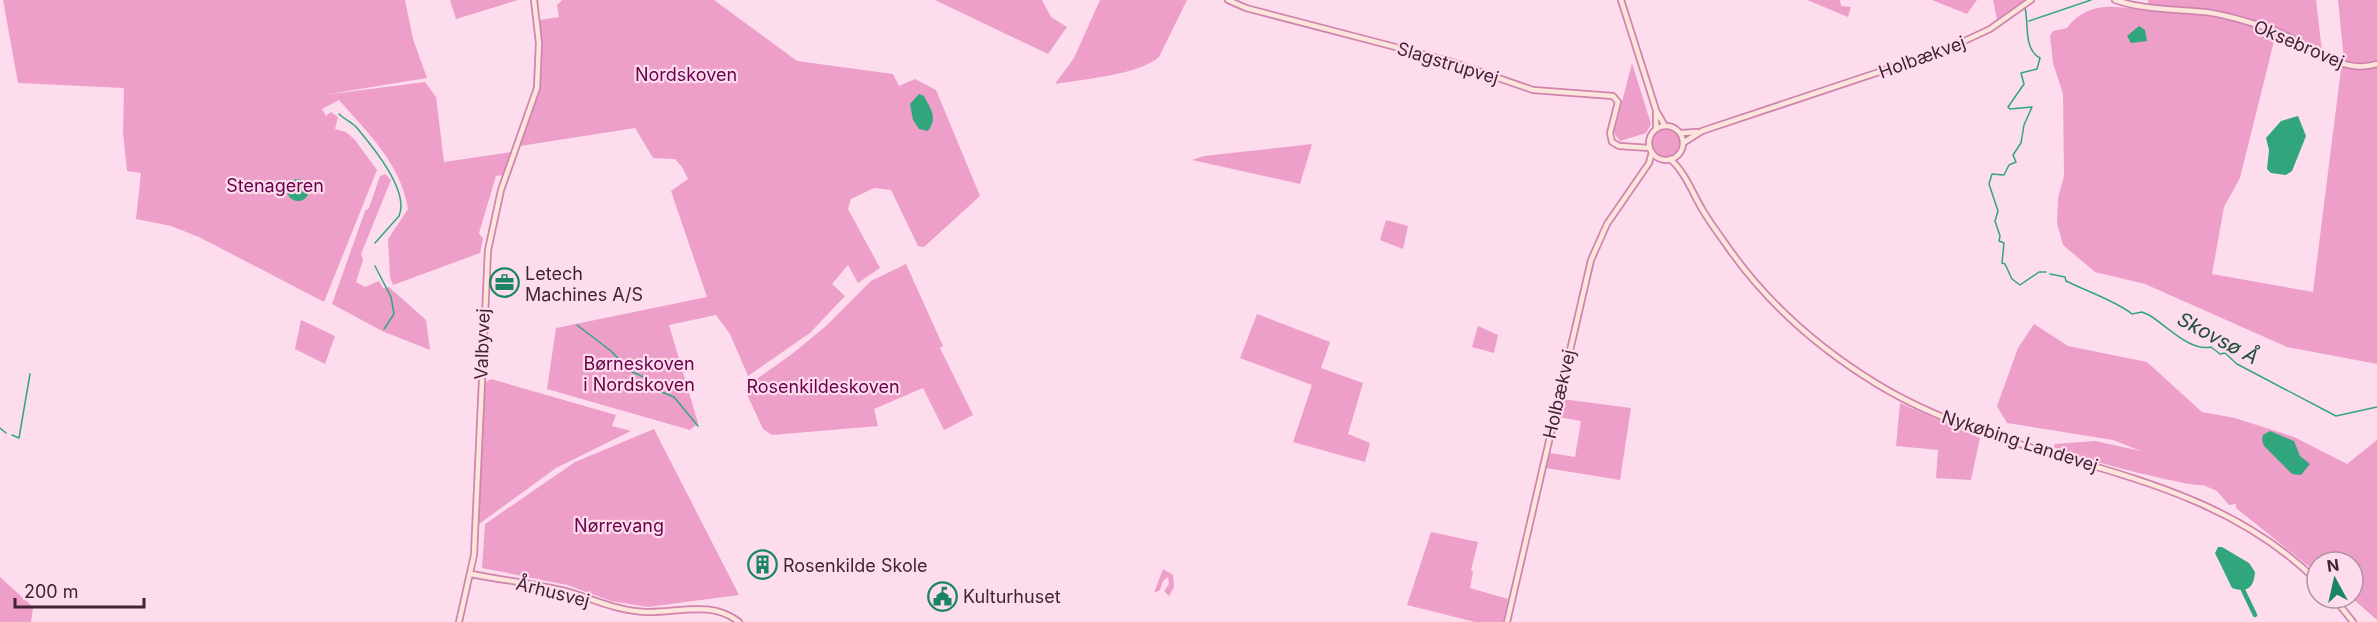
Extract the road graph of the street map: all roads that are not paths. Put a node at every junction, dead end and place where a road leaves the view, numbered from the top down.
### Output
1 (534, 0) edge
2 (1228, 0) edge
3 (1621, 0) edge
4 (2115, 0) edge
5 (2029, 2) edge
6 (2377, 64) edge
7 (1656, 110) junction
8 (1665, 126) junction
9 (1656, 129) junction
10 (1702, 131) junction
11 (1681, 134) junction
12 (1650, 140) junction
13 (1683, 143) junction
14 (1622, 146) junction
15 (1651, 150) junction
16 (1678, 155) junction
17 (1660, 158) junction
18 (1670, 159) junction
19 (1640, 177) junction
20 (1685, 178) junction
21 (2305, 570) edge
22 (471, 574) junction
23 (2344, 610) edge
24 (459, 622) edge
25 (739, 622) edge
26 (1507, 622) edge
27 (2353, 622) edge

1 - 22 street, Valbyvej
2 - 14 street, Slagstrupvej
3 - 7 street
4 - 6 street, Oksebrovej
5 - 10 street, Holbækvej
7 - 8 street
7 - 9 street
8 - 9 street
8 - 11 street
9 - 12 street
10 - 11 street, Holbækvej
10 - 13 street, Holbækvej
11 - 13 street
12 - 14 street
12 - 15 street
13 - 16 street
14 - 15 street
15 - 17 street
15 - 19 street, Holbækvej
16 - 18 street
16 - 20 street, Nykøbing Landevej
17 - 18 street
17 - 19 street, Holbækvej
18 - 20 street, Nykøbing Landevej
19 - 26 street, Holbækvej
20 - 21 street, Nykøbing Landevej
22 - 24 street, Valbyvej
22 - 25 street, Århusvej
23 - 27 street

